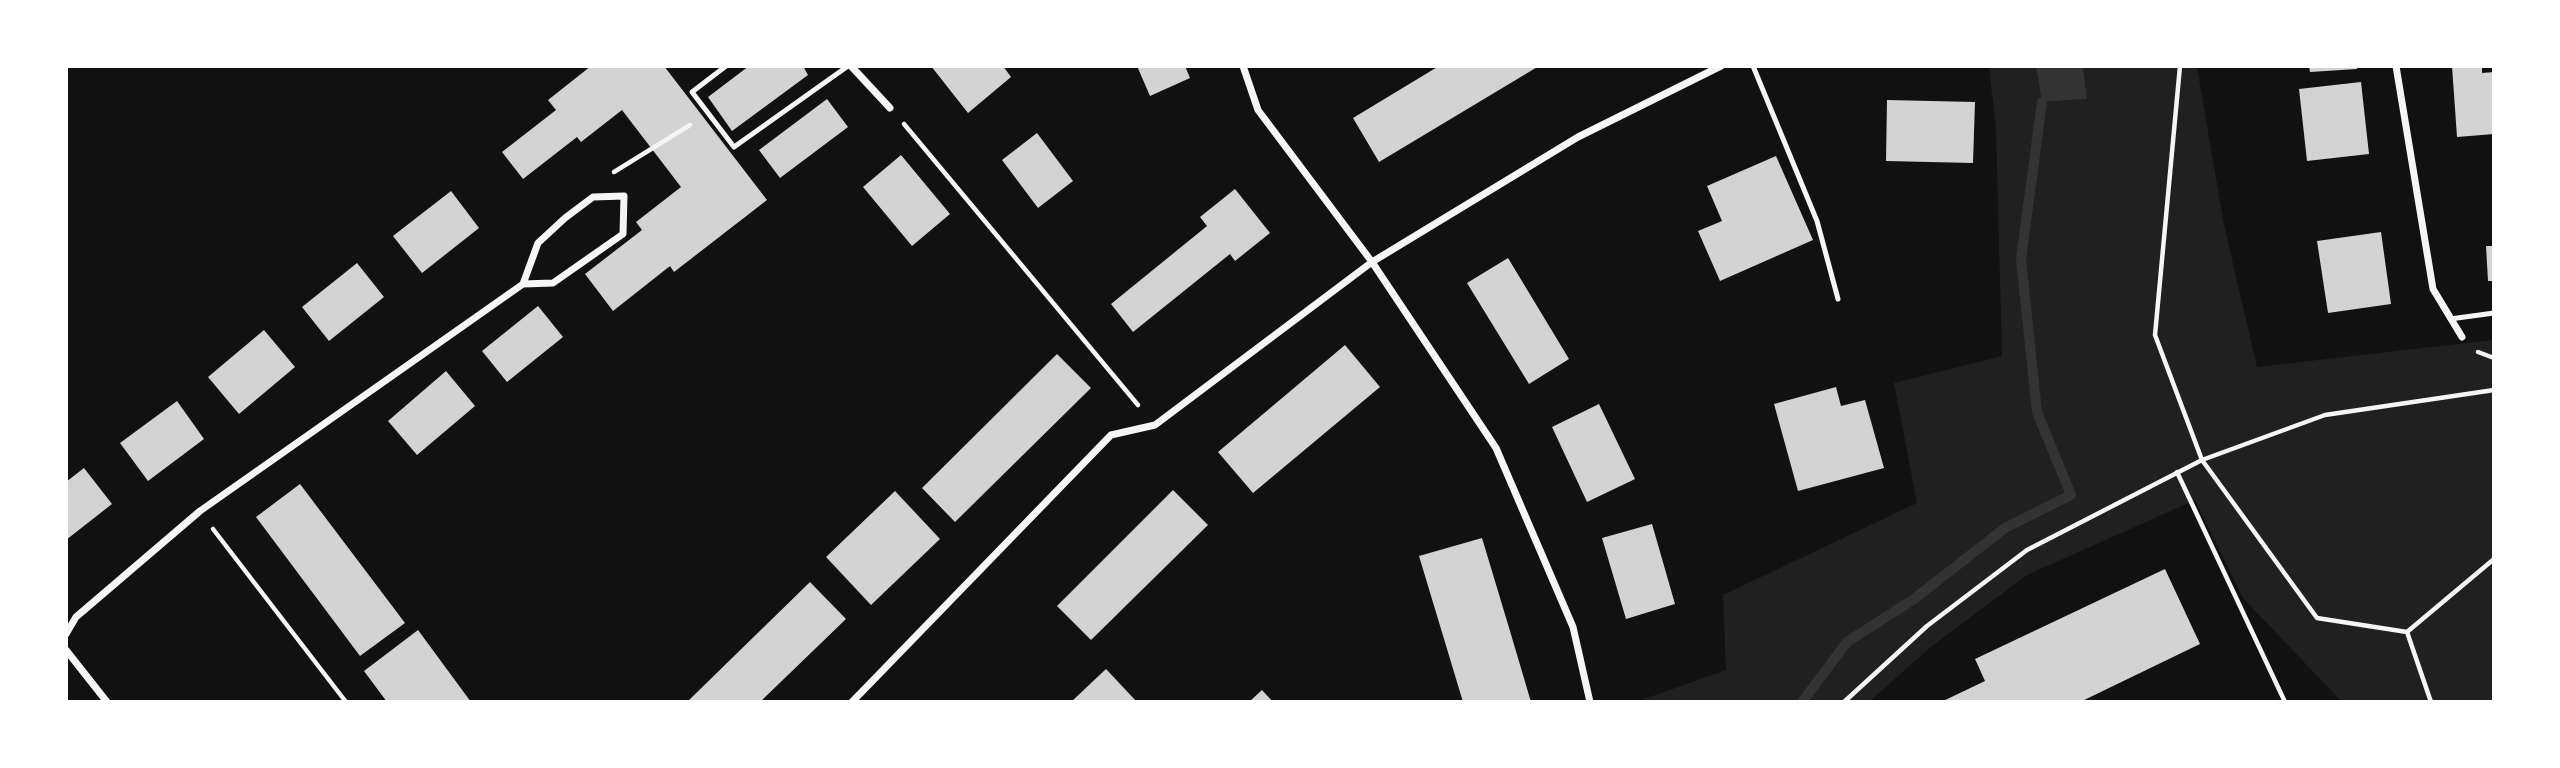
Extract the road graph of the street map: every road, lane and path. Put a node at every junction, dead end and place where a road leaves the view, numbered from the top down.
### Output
1 (726, 66) edge
2 (850, 66) edge
3 (1242, 66) edge
4 (1721, 66) edge
5 (1753, 66) edge
6 (2180, 66) edge
7 (2396, 66) edge
8 (890, 108) joint
9 (709, 114) junction
10 (624, 196) junction
11 (1372, 262) junction
12 (523, 284) junction
13 (1838, 299) dead end
14 (2494, 313) edge
15 (2451, 319) junction
16 (2462, 337) dead end
17 (2494, 390) edge
18 (1155, 425) junction
19 (2202, 460) junction
20 (2177, 472) junction
21 (200, 512) junction
22 (2494, 559) edge
23 (2407, 632) junction
24 (66, 634) edge
25 (66, 650) edge
26 (107, 702) edge
27 (346, 702) edge
28 (852, 702) edge
29 (1590, 702) edge
30 (1843, 702) edge
31 (2285, 702) edge
32 (2431, 702) edge

1 - 9 lane
2 - 8 street
2 - 9 lane
3 - 11 street
4 - 11 street
5 - 13 lane
6 - 19 path
7 - 15 street
8 - 18 path
9 - 10 path
10 - 12 street
10 - 12 street
11 - 18 street
11 - 29 street
12 - 21 street
14 - 15 lane
15 - 16 street
17 - 19 path
18 - 28 street
19 - 20 path
19 - 23 path
20 - 30 path
20 - 31 path
21 - 24 street
21 - 27 path
22 - 23 path
23 - 32 path
25 - 26 street

